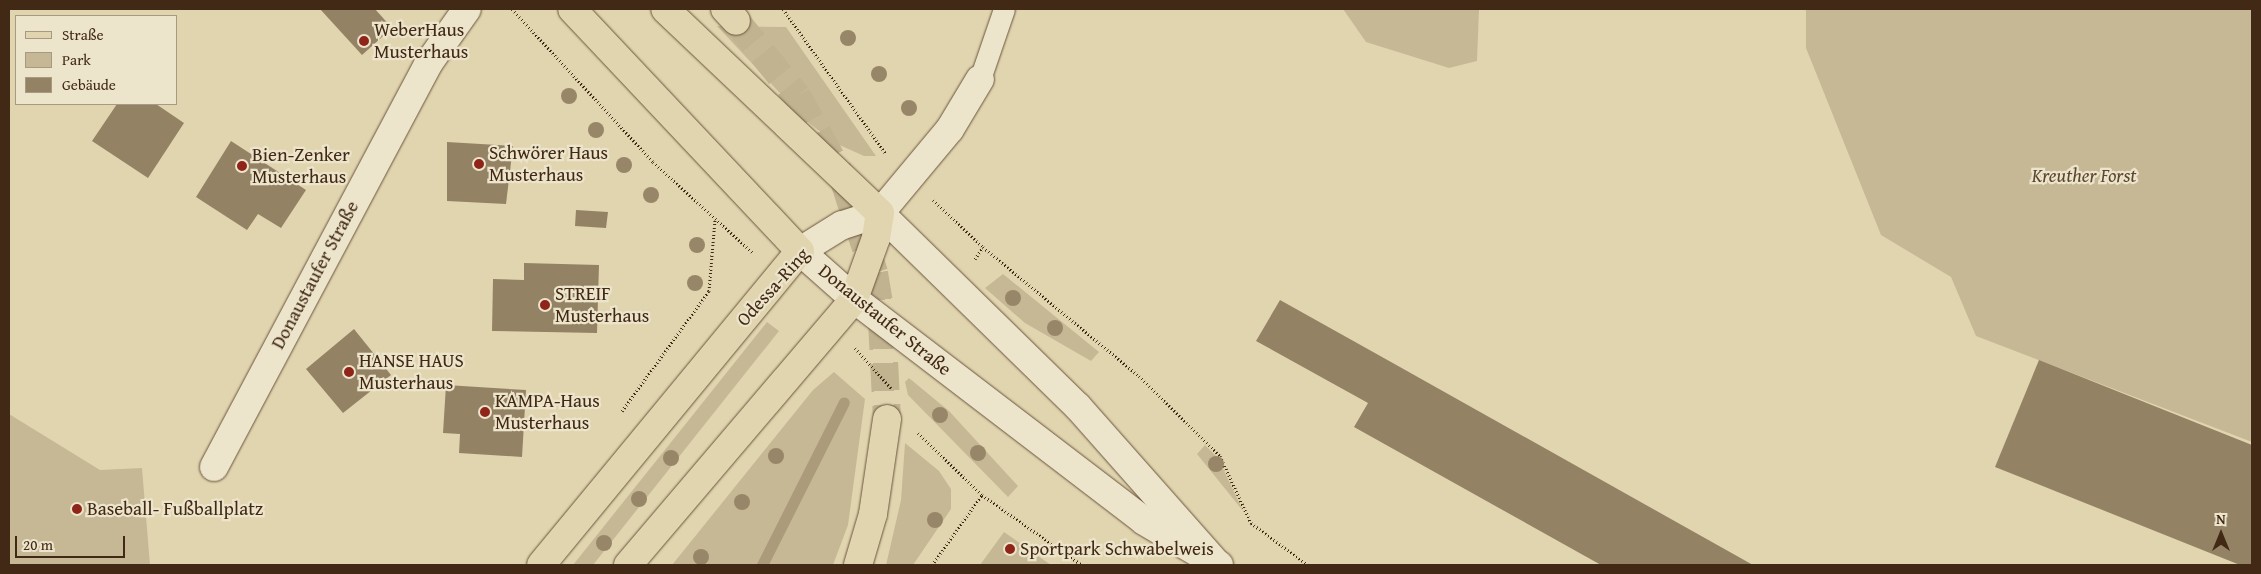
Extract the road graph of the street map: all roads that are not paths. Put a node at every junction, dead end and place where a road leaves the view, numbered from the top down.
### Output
1 (467, 9) edge
2 (572, 9) edge
3 (666, 9) edge
4 (1004, 9) edge
5 (980, 79) joint
6 (880, 213) junction
7 (800, 251) junction
8 (854, 300) junction
9 (897, 414) tunnel mouth
10 (214, 467) dead end
11 (541, 565) edge
12 (628, 565) edge
13 (858, 565) edge
14 (1218, 565) edge

1 - 10 main road, Donaustaufer Straße
2 - 7 main road, Donaustaufer Straße
3 - 6 main road, Donaustaufer Straße
4 - 5 lane
5 - 6 main road
6 - 7 main road, Odessa-Ring
6 - 8 main road
6 - 14 main road, Donaustaufer Straße
7 - 8 main road, Donaustaufer Straße
7 - 11 main road, Odessa-Ring
8 - 12 main road
8 - 14 main road, Donaustaufer Straße
9 - 13 main road

